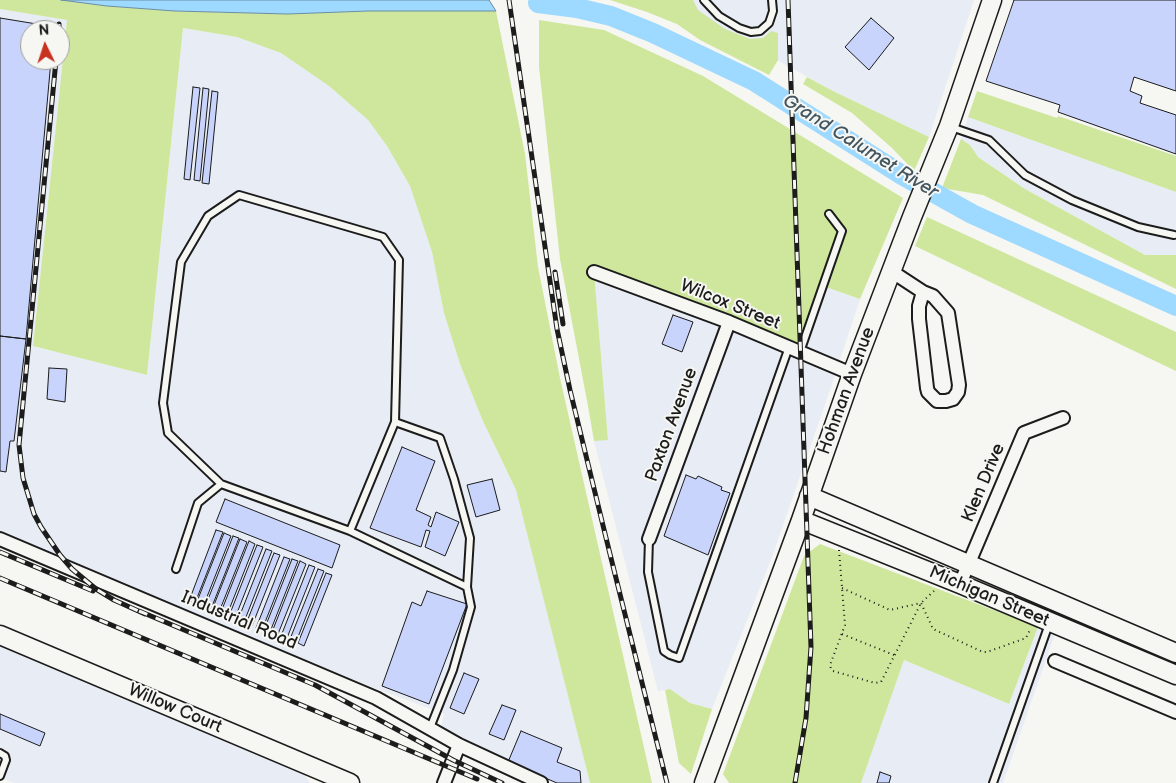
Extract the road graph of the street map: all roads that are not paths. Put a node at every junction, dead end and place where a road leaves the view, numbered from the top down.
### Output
1 (704, 0) edge
2 (772, 0) edge
3 (992, 0) edge
4 (949, 126) junction
5 (829, 214) dead end
6 (1175, 233) edge
7 (891, 271) junction
8 (594, 272) dead end
9 (924, 292) junction
10 (729, 322) junction
11 (794, 350) junction
12 (852, 374) junction
13 (1063, 418) dead end
14 (395, 422) junction
15 (221, 484) junction
16 (809, 496) junction
17 (801, 520) junction
18 (350, 531) junction
19 (0, 539) edge
20 (648, 539) joint
21 (969, 564) junction
22 (176, 569) dead end
23 (960, 584) junction
24 (468, 588) junction
25 (1049, 623) junction
26 (0, 635) edge
27 (1176, 653) edge
28 (1055, 661) dead end
29 (1176, 675) edge
30 (1176, 712) edge
31 (430, 728) junction
32 (459, 745) junction
33 (0, 753) edge
34 (0, 776) edge
35 (324, 778) edge
36 (350, 783) edge
37 (444, 783) edge
38 (541, 783) edge
39 (704, 783) edge
40 (993, 783) edge

1 - 2 lane
3 - 4 main road, Hohman Avenue
4 - 6 lane
4 - 7 main road, Hohman Avenue
5 - 11 lane
7 - 9 street
7 - 12 main road, Hohman Avenue
8 - 10 street, Wilcox Street
9 - 9 street
10 - 11 street, Wilcox Street
10 - 20 street, Paxton Avenue
11 - 12 street, Wilcox Street
11 - 20 lane
12 - 16 main road, Hohman Avenue
13 - 21 street, Klen Drive
14 - 15 lane
14 - 18 lane
14 - 24 lane
15 - 18 lane
15 - 22 lane
16 - 17 main road, Hohman Avenue
16 - 21 main road, Michigan Street
17 - 23 main road, Michigan Street
17 - 39 main road, Hohman Avenue
18 - 24 lane
19 - 31 street, Industrial Road
21 - 23 street, Klen Drive
21 - 27 main road, Michigan Street
23 - 25 main road, Michigan Street
24 - 31 lane
25 - 29 main road, Michigan Street
25 - 40 lane
26 - 35 main road, Willow Court
28 - 30 street
31 - 32 street, Industrial Road
32 - 37 street
32 - 38 street, Industrial Road
33 - 34 lane
35 - 36 main road, Willow Court

